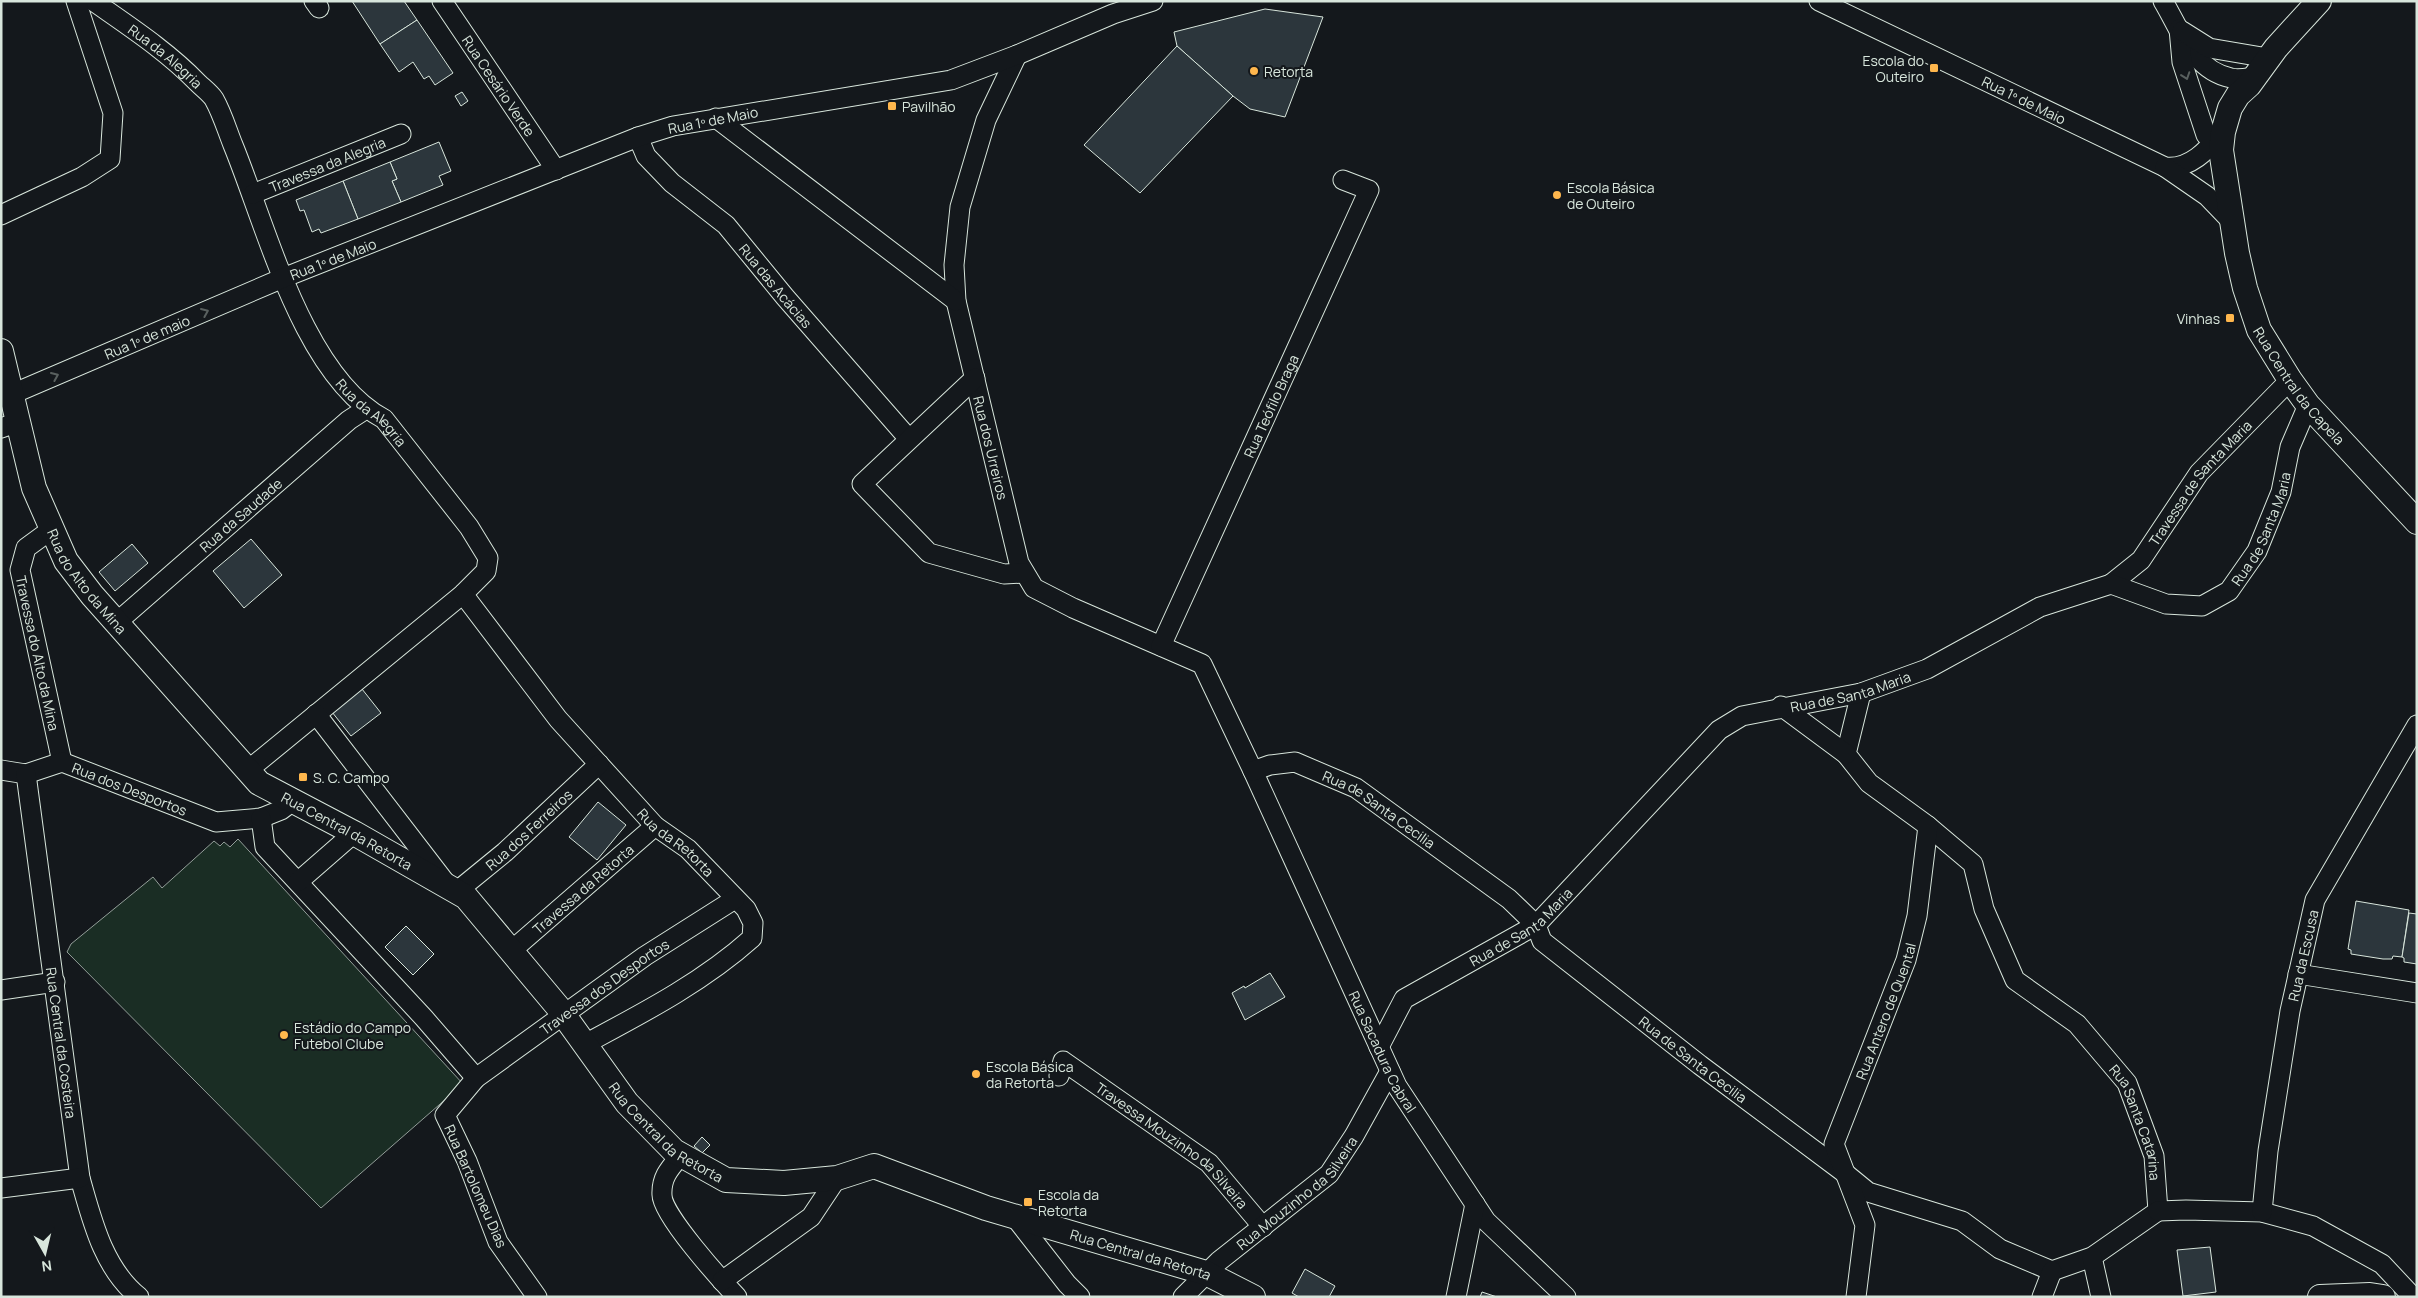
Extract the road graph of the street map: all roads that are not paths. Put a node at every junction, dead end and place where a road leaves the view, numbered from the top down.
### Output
1 (76, 1) edge
2 (93, 1) edge
3 (442, 1) edge
4 (1153, 1) edge
5 (1819, 1) edge
6 (2163, 1) edge
7 (2319, 1) edge
8 (2179, 29) junction
9 (1017, 55) junction
10 (2268, 58) junction
11 (2252, 81) junction
12 (716, 118) junction
13 (401, 134) dead end
14 (638, 137) junction
15 (2216, 158) junction
16 (2165, 167) junction
17 (556, 170) junction
18 (1343, 180) dead end
19 (253, 194) junction
20 (1, 214) edge
21 (283, 278) junction
22 (956, 301) junction
23 (1, 351) edge
24 (975, 378) junction
25 (2290, 380) junction
26 (10, 395) junction
27 (2308, 405) junction
28 (366, 409) junction
29 (10, 425) edge
30 (910, 439) junction
31 (2417, 522) edge
32 (52, 529) junction
33 (1024, 573) junction
34 (2111, 584) junction
35 (463, 594) junction
36 (116, 623) junction
37 (1160, 646) junction
38 (1861, 693) junction
39 (1781, 706) junction
40 (316, 714) junction
41 (2417, 725) edge
42 (1846, 754) junction
43 (62, 762) junction
44 (599, 764) junction
45 (1, 770) edge
46 (247, 771) junction
47 (1253, 771) junction
48 (26, 774) junction
49 (292, 801) junction
50 (260, 818) junction
51 (655, 826) junction
52 (1928, 826) junction
53 (354, 833) junction
54 (299, 881) junction
55 (452, 890) junction
56 (735, 899) junction
57 (1536, 926) junction
58 (512, 951) junction
59 (2298, 974) junction
60 (55, 982) junction
61 (1, 990) edge
62 (2417, 993) edge
63 (564, 1014) junction
64 (585, 1044) junction
65 (1379, 1047) junction
66 (1390, 1071) junction
67 (1059, 1076) dead end
68 (476, 1078) junction
69 (681, 1155) junction
70 (1846, 1174) junction
71 (80, 1178) junction
72 (837, 1178) junction
73 (1, 1188) edge
74 (1475, 1204) junction
75 (2158, 1211) junction
76 (2262, 1212) junction
77 (1014, 1216) junction
78 (1263, 1227) junction
79 (2092, 1257) junction
80 (2052, 1271) junction
81 (1206, 1274) junction
82 (722, 1281) junction
83 (138, 1297) edge
84 (537, 1297) edge
85 (737, 1297) edge
86 (1080, 1297) edge
87 (1183, 1297) edge
88 (1253, 1297) edge
89 (1456, 1297) edge
90 (1566, 1297) edge
91 (1856, 1297) edge
92 (2042, 1297) edge
93 (2101, 1297) edge
94 (2320, 1297) edge
95 (2383, 1297) edge
96 (2413, 1297) edge

1 - 20 street
2 - 19 street, Rua da Alegria
3 - 17 street, Rua Cesário Verde
4 - 9 street, Rua 1º de Maio
5 - 16 street, Rua 1º de Maio
6 - 8 street
7 - 10 street
8 - 10 street
8 - 11 street
8 -> 15 street
9 - 12 street, Rua 1º de Maio
9 - 22 street, Rua dos Urreiros
10 - 11 street
11 - 15 street
11 - 15 street
12 - 14 street, Rua 1º de Maio
12 - 22 street
13 - 19 street, Travessa da Alegria
14 - 17 street, Rua 1º de Maio
14 - 30 street, Rua das Acácias
15 - 16 street
15 - 16 street
15 - 25 street, Rua Central da Capela
17 - 21 street, Rua 1º de Maio
18 - 37 street, Rua Teófilo Braga
19 - 21 street, Rua da Alegria
26 -> 21 street, Rua 1º de maio
21 - 28 street, Rua da Alegria
22 - 24 street, Rua dos Urreiros
23 - 26 street, Rua do Alto da Mina
24 - 30 street
24 - 33 street, Rua dos Urreiros
25 - 27 street, Rua Central da Capela
25 - 34 street, Travessa de Santa Maria
26 - 29 street, Rua do Alto da Mina
27 - 31 street, Rua Central da Capela
27 - 34 street, Rua de Santa Maria
28 - 35 street, Rua da Alegria
28 - 36 street, Rua da Saudade
29 - 32 street, Rua do Alto da Mina
30 - 33 street
32 - 36 street, Rua do Alto da Mina
32 - 43 street, Travessa do Alto da Mina
33 - 37 street, Rua dos Urreiros
34 - 38 street, Rua de Santa Maria
35 - 40 street, Rua da Alegria
35 - 44 street, Rua da Retorta
36 - 46 street, Rua do Alto da Mina
37 - 47 street, Rua dos Urreiros
38 - 39 street, Rua de Santa Maria
38 - 42 street
39 - 42 street
39 - 57 street, Rua de Santa Maria
40 - 46 street, Rua da Alegria
40 - 55 street, Rua Central da Retorta
41 - 59 street, Rua da Escusa
42 - 52 street
43 - 48 street, Rua dos Desportos
43 - 50 street, Rua dos Desportos
44 - 51 street, Rua da Retorta
44 - 55 street, Rua dos Ferreiros
45 - 48 street, Rua dos Desportos
46 - 49 street, Rua Central da Retorta
47 - 57 street, Rua de Santa Cecilia
47 - 65 street, Rua Sacadura Cabral
48 - 60 street, Rua Central da Costeira
49 - 50 street, Rua dos Desportos
49 - 53 street, Rua Central da Retorta
50 - 54 street
51 - 56 street, Rua da Retorta
51 - 58 street, Travessa da Retorta
52 - 70 street, Rua Antero de Quental
52 - 75 street, Rua Santa Catarina
53 - 54 street
53 - 55 street, Rua Central da Retorta
54 - 68 street
55 - 58 street, Rua Central da Retorta
56 - 63 street, Travessa dos Desportos
56 - 64 street, Rua da Retorta
57 - 65 street, Rua de Santa Maria
57 - 70 street, Rua de Santa Cecilia
58 - 63 street, Rua Central da Retorta
59 - 62 street
59 - 76 street, Rua da Escusa
60 - 61 street
60 - 71 street, Rua Central da Costeira
63 - 64 street, Rua Central da Retorta
63 - 68 street, Travessa dos Desportos
64 - 69 street, Rua Central da Retorta
65 - 66 street, Rua Sacadura Cabral
66 - 74 street, Rua Sacadura Cabral
66 - 78 street, Rua Mouzinho da Silveira
67 - 78 street, Travessa Mouzinho da Silveira
68 - 84 street, Rua Bartolomeu Dias
69 - 72 street, Rua Central da Retorta
69 - 82 street
70 - 80 street, Rua de Santa Cecilia
70 - 91 street, Rua Antero de Quental
71 - 73 street
71 - 83 street, Rua Central da Costeira
72 - 77 street, Rua Central da Retorta
72 - 82 street
74 - 89 street
74 - 90 street, Rua Sacadura Cabral
75 - 76 street
75 - 79 street
76 - 96 street
77 - 81 street, Rua Central da Retorta
77 - 86 street
78 - 81 street, Rua Mouzinho da Silveira
79 - 80 street
79 - 93 street
80 - 92 street
81 - 87 street, Rua Mouzinho da Silveira
81 - 88 street, Rua Central da Retorta
82 - 85 street
94 - 95 street

